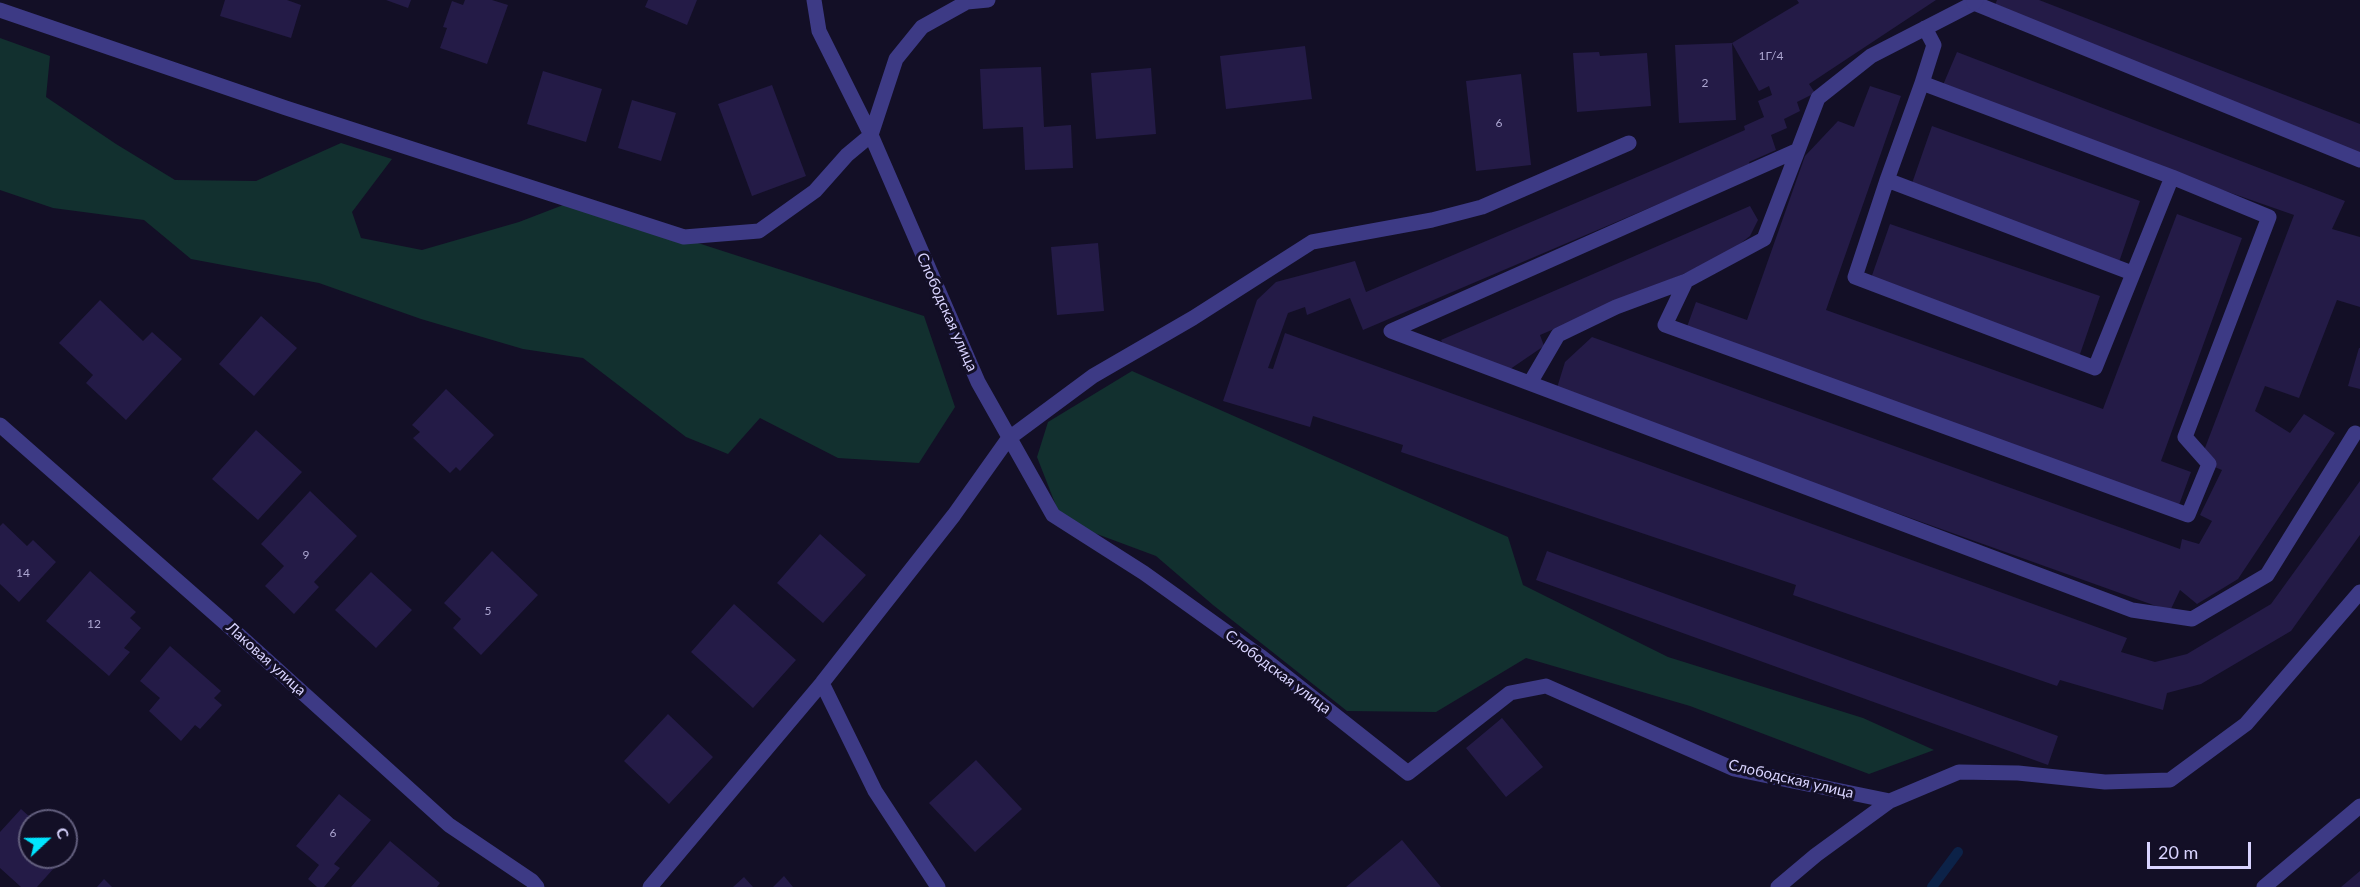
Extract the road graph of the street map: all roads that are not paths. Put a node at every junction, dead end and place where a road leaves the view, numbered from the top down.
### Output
1 (814, 0) edge
2 (988, 0) edge
3 (964, 1) edge
4 (1975, 1) edge
5 (0, 10) edge
6 (1925, 28) junction
7 (1922, 83) junction
8 (871, 135) junction
9 (1629, 143) dead end
10 (1798, 150) junction
11 (2360, 160) edge
12 (2172, 177) junction
13 (1887, 180) junction
14 (2132, 273) junction
15 (1686, 281) junction
16 (1530, 383) junction
17 (0, 425) edge
18 (2355, 433) dead end
19 (1008, 439) junction
20 (2360, 592) edge
21 (822, 683) junction
22 (1890, 801) junction
23 (2360, 806) edge
24 (537, 887) edge
25 (650, 887) edge
26 (938, 887) edge
27 (1778, 887) edge
28 (2264, 887) edge

1 - 8 street, Слободская улица
2 - 3 street
3 - 8 street
4 - 6 street
4 - 11 street
5 - 8 street
6 - 7 street
6 - 10 street
7 - 12 street
7 - 13 street
8 - 19 street, Слободская улица
9 - 19 street
10 - 15 street
10 - 16 street
12 - 14 street
12 - 15 street
13 - 14 street
13 - 14 street
15 - 16 street
16 - 18 street
17 - 24 street, Лаковая улица
19 - 21 street
19 - 22 street, Слободская улица
20 - 22 street
21 - 25 street
21 - 26 street
22 - 27 street
23 - 28 street

